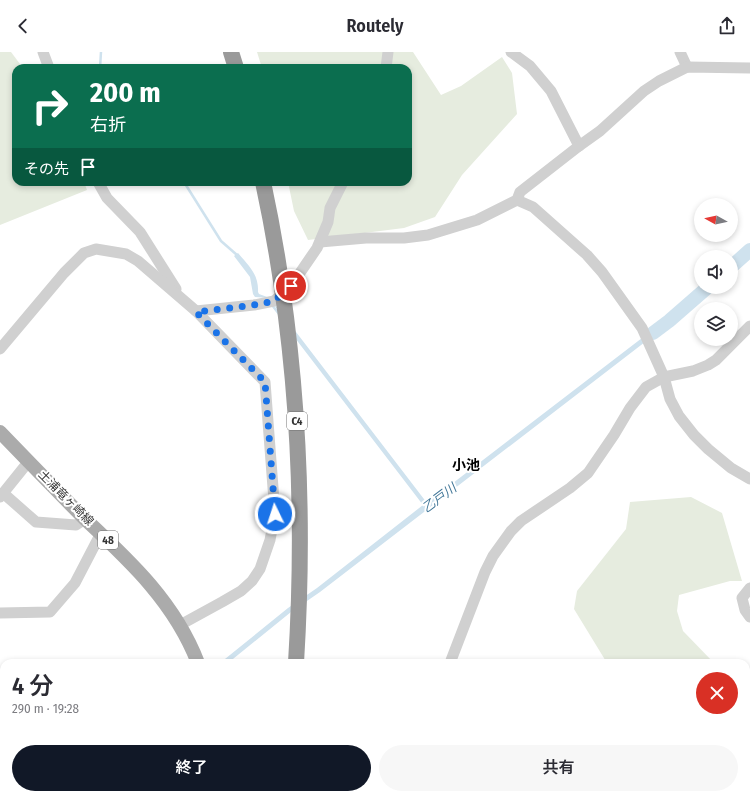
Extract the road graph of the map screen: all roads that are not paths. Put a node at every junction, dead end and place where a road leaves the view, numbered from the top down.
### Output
1 (43, 52) edge
2 (231, 52) edge
3 (388, 52) edge
4 (511, 52) edge
5 (680, 52) edge
6 (48, 64) edge
7 (235, 64) edge
8 (386, 64) edge
9 (687, 67) junction
10 (750, 68) edge
11 (578, 146) junction
12 (100, 186) edge
13 (264, 186) edge
14 (341, 186) edge
15 (517, 200) junction
16 (320, 242) junction
17 (183, 300) junction
18 (196, 312) junction
19 (750, 326) edge
20 (0, 349) edge
21 (664, 377) junction
22 (0, 432) edge
23 (29, 461) junction
24 (750, 480) edge
25 (1, 495) edge
26 (85, 519) junction
27 (100, 533) junction
28 (750, 588) edge
29 (0, 613) edge
30 (750, 617) edge
31 (180, 625) junction
32 (196, 659) edge
33 (296, 659) edge
34 (452, 659) edge

1 - 6 street
2 - 7 highway
3 - 8 street
4 - 11 street
5 - 9 street
9 - 10 street
9 - 11 street
11 - 15 street
12 - 17 street
13 - 33 highway, C4, bridge
14 - 16 street
15 - 16 street
15 - 21 street
16 - 18 street
17 - 18 street
17 - 20 street
18 - 31 street
19 - 21 street
21 - 24 street
21 - 34 street
22 - 23 main road, 土浦竜ヶ崎線 / 48
23 - 25 street
23 - 26 main road, 土浦竜ヶ崎線 / 48
25 - 26 street
26 - 27 main road, 土浦竜ヶ崎線 / 48
27 - 29 street
27 - 31 main road, 土浦竜ヶ崎線 / 48
28 - 30 street
31 - 32 main road, 土浦竜ヶ崎線 / 48

